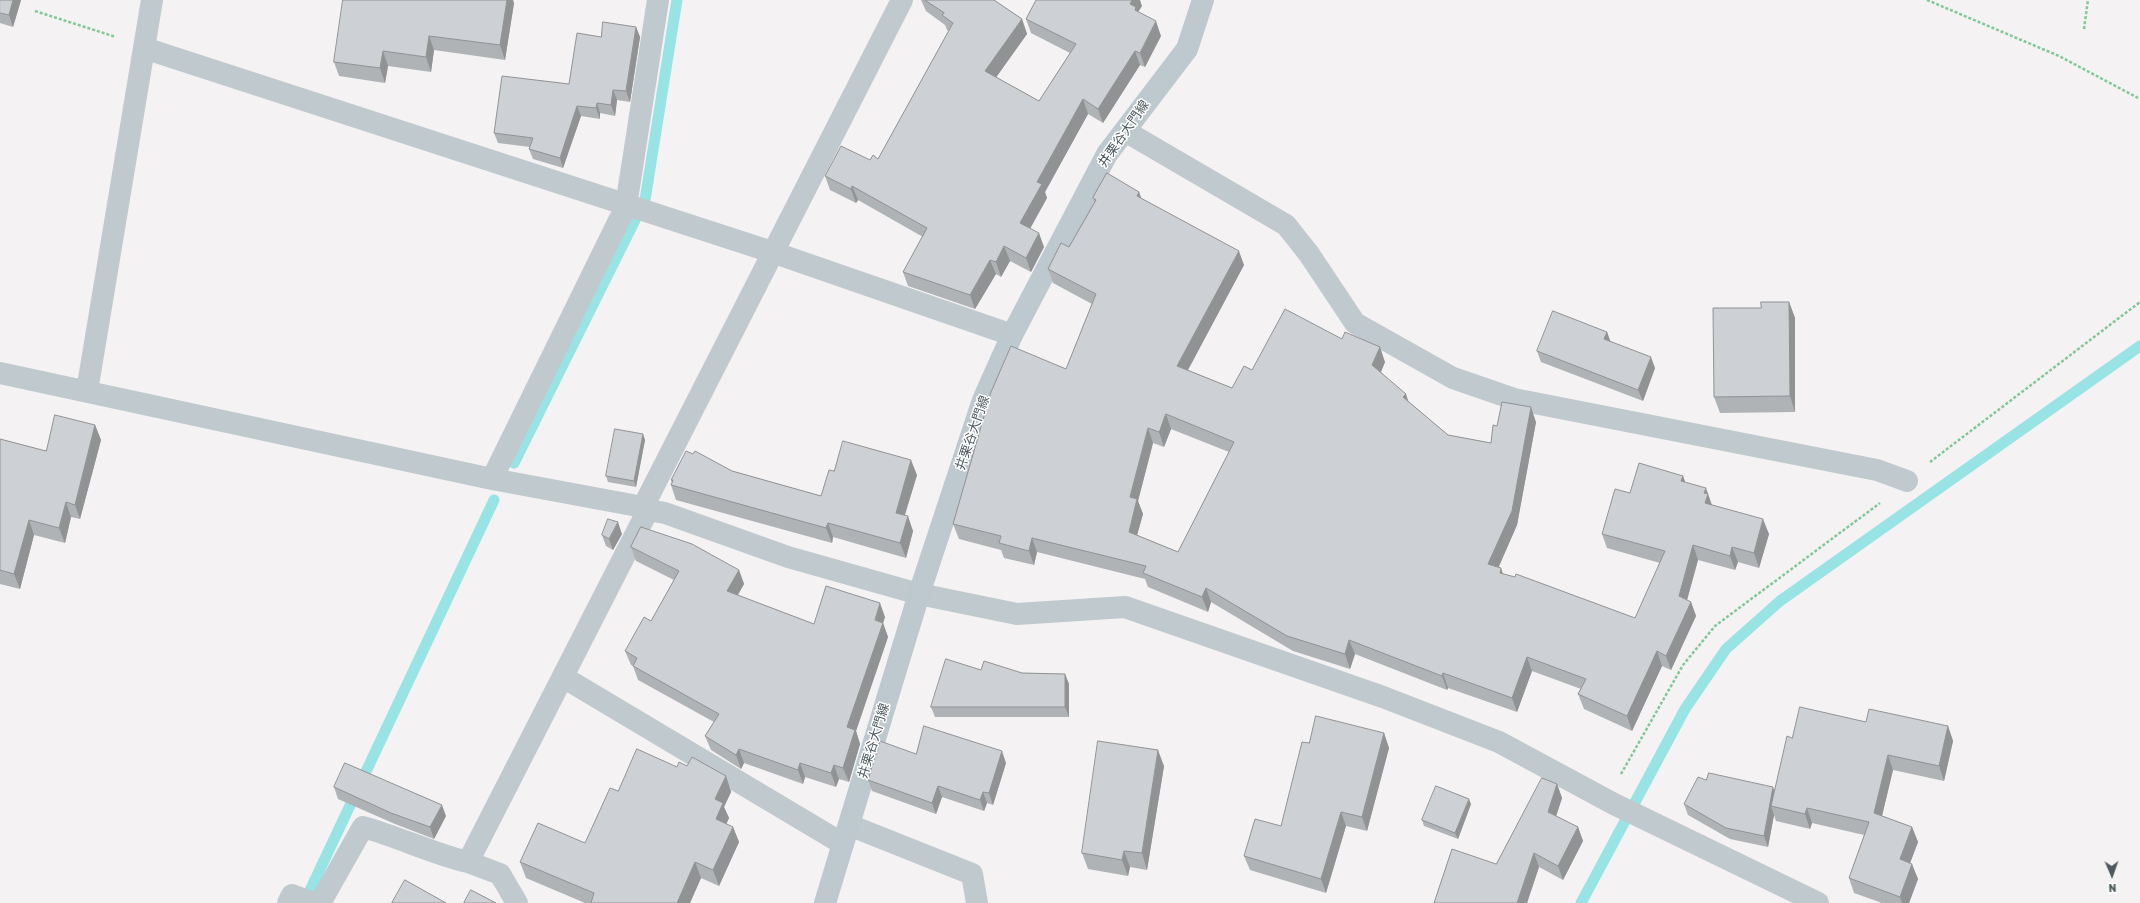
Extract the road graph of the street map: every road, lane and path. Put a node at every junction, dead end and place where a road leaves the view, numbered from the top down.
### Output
1 (152, 0) edge
2 (658, 0) edge
3 (902, 0) edge
4 (1203, 0) edge
5 (1927, 0) edge
6 (2088, 0) edge
7 (35, 11) dead end
8 (2084, 29) dead end
9 (145, 47) junction
10 (2140, 99) edge
11 (1125, 131) junction
12 (626, 206) junction
13 (772, 252) junction
14 (2140, 302) edge
15 (1012, 334) junction
16 (0, 373) edge
17 (87, 391) junction
18 (492, 479) junction
19 (1907, 481) junction
20 (645, 508) junction
21 (919, 594) junction
22 (563, 677) junction
23 (1610, 802) junction
24 (846, 834) junction
25 (468, 862) junction
26 (288, 903) edge
27 (313, 903) edge
28 (320, 903) edge
29 (516, 903) edge
30 (825, 903) edge
31 (977, 903) edge
32 (1818, 903) edge

1 - 9 street
2 - 12 street
3 - 13 street
4 - 11 main road, 井栗谷大門線
5 - 10 path
6 - 8 path
7 - 9 path
9 - 12 street
9 - 17 street
11 - 15 main road, 井栗谷大門線
11 - 19 street
12 - 13 street
12 - 18 street
13 - 15 street
13 - 20 street
14 - 19 path
15 - 21 main road, 井栗谷大門線
16 - 17 street
17 - 18 street
18 - 20 street
19 - 23 path
20 - 21 street
20 - 22 street
21 - 23 street
21 - 24 main road, 井栗谷大門線
22 - 24 street
22 - 25 street
23 - 32 street
24 - 30 main road, 井栗谷大門線
24 - 31 street
25 - 28 street
25 - 29 street
26 - 27 street

